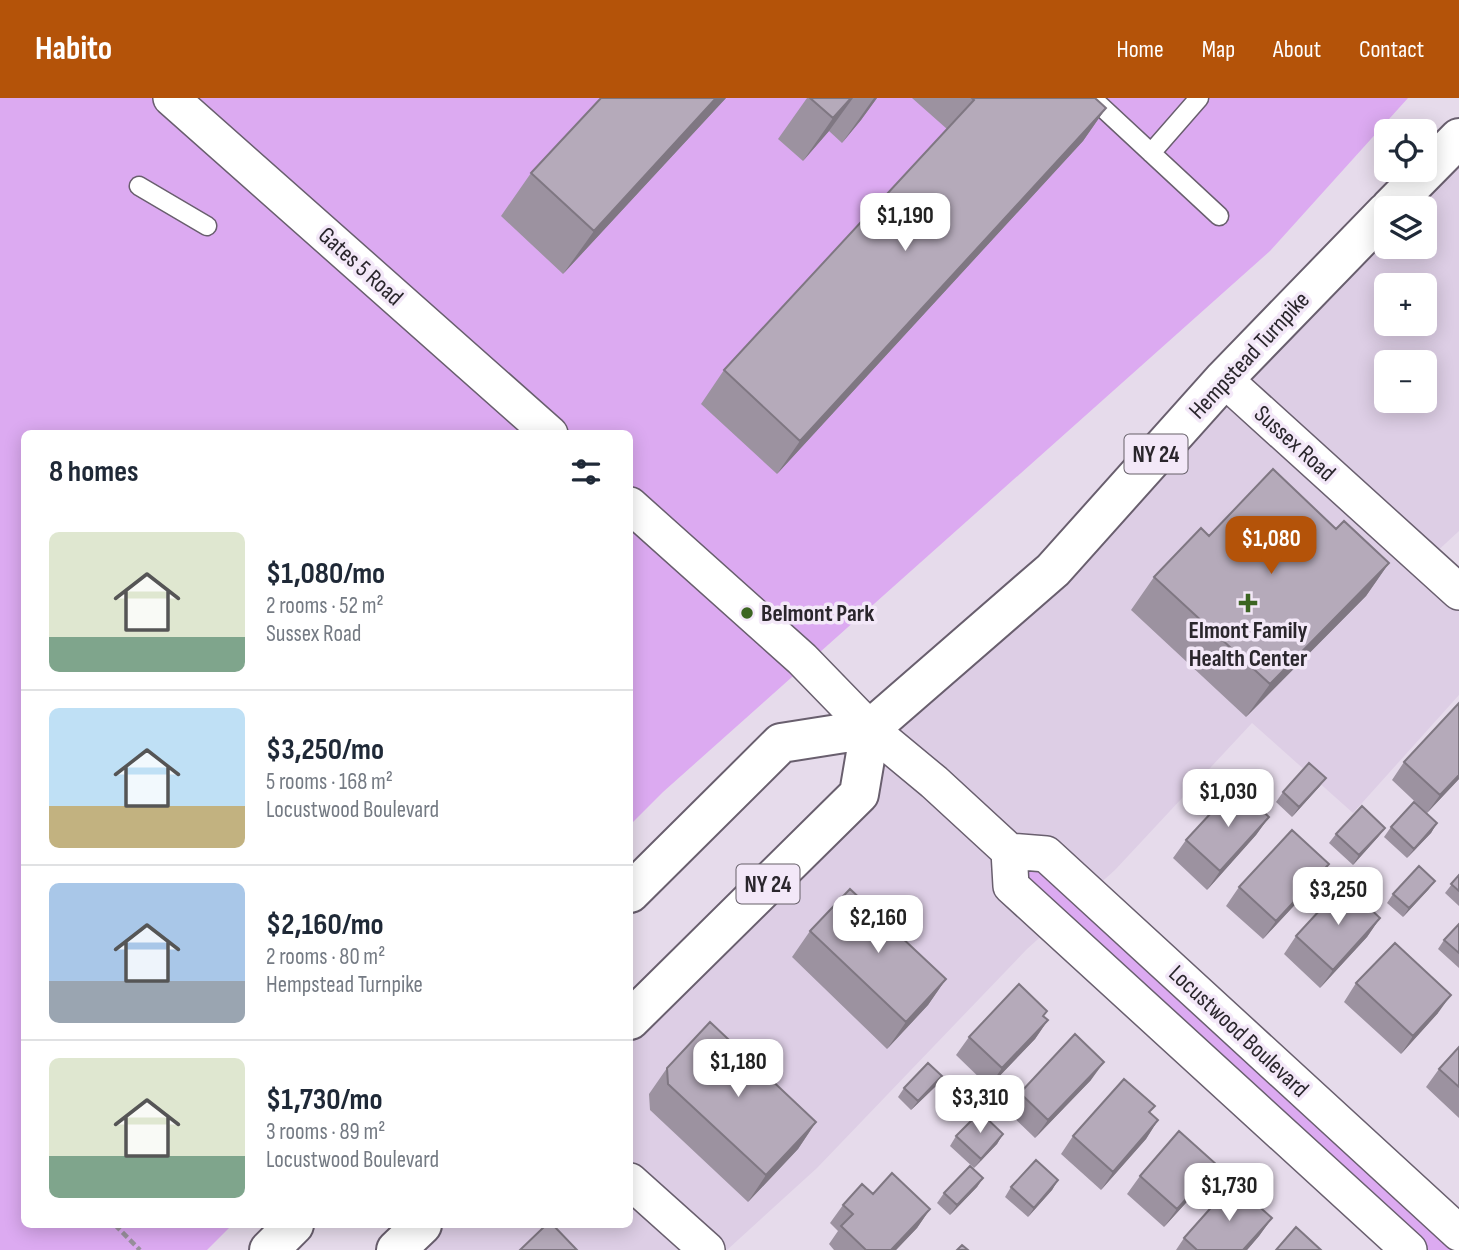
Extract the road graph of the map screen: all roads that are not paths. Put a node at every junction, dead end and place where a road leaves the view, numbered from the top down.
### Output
1 (171, 98) edge
2 (1092, 98) edge
3 (1199, 98) edge
4 (1459, 138) edge
5 (1151, 153) junction
6 (139, 186) dead end
7 (1402, 196) edge
8 (1219, 216) dead end
9 (1374, 224) edge
10 (207, 226) dead end
11 (1224, 379) junction
12 (545, 430) edge
13 (633, 508) edge
14 (1459, 592) edge
15 (870, 729) junction
16 (1009, 851) junction
17 (633, 890) edge
18 (633, 1017) edge
19 (633, 1184) edge
20 (291, 1228) edge
21 (419, 1228) edge
22 (1454, 1228) edge
23 (269, 1250) edge
24 (396, 1250) edge
25 (707, 1250) edge
26 (1409, 1250) edge
27 (1423, 1250) edge

1 - 12 street, Gates 5 Road
2 - 5 lane
3 - 5 lane
4 - 7 main road
5 - 8 lane
6 - 10 lane
9 - 11 main road, Hempstead Turnpike / NY 24
11 - 14 street, Sussex Road
11 - 15 main road, Hempstead Turnpike / NY 24
13 - 15 street
15 - 16 street
15 - 17 main road
15 - 18 main road, NY 24
16 - 22 street, Locustwood Boulevard
16 - 26 street, Locustwood Boulevard
19 - 25 street
20 - 23 main road
21 - 24 main road
22 - 27 street

